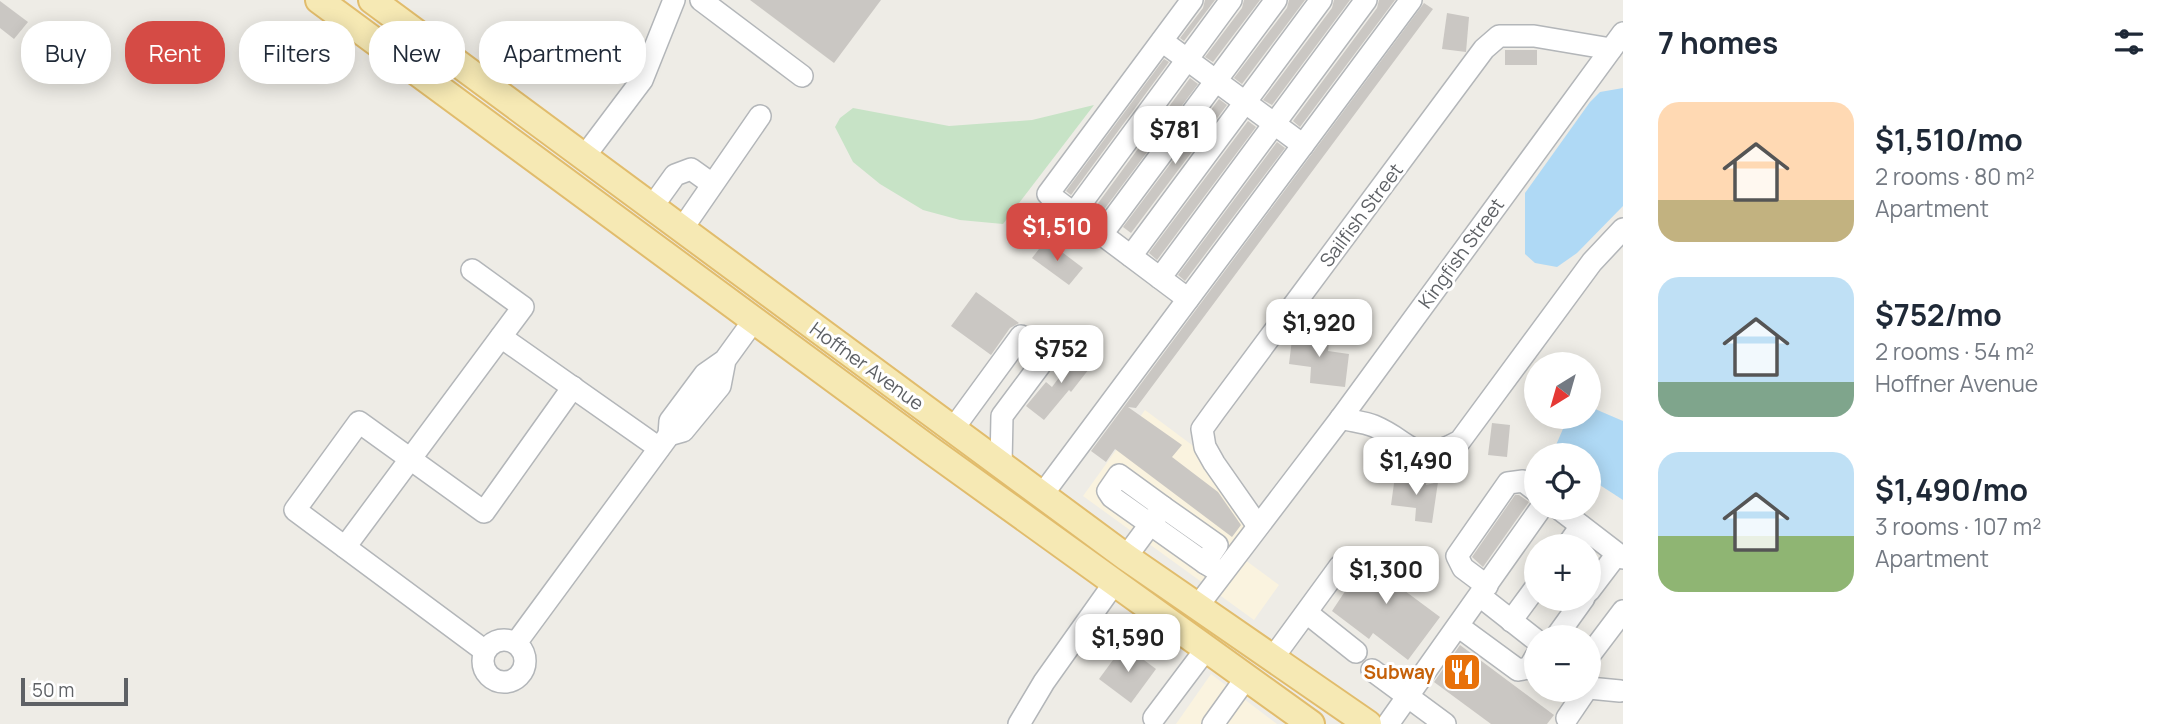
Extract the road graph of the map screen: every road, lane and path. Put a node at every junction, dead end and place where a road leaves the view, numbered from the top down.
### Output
1 (319, 0) edge
2 (674, 0) edge
3 (701, 0) edge
4 (1192, 0) edge
5 (1231, 0) edge
6 (1276, 0) edge
7 (1321, 0) edge
8 (1366, 0) edge
9 (1412, 0) edge
10 (381, 2) edge
11 (369, 37) edge
12 (1162, 41) junction
13 (1617, 41) edge
14 (1187, 60) junction
15 (802, 76) dead end
16 (1216, 80) junction
17 (433, 84) edge
18 (453, 84) edge
19 (1245, 102) junction
20 (760, 116) dead end
21 (1274, 124) junction
22 (1303, 145) junction
23 (584, 157) junction
24 (557, 175) junction
25 (712, 184) junction
26 (652, 207) junction
27 (1074, 213) junction
28 (682, 229) junction
29 (1623, 229) edge
30 (1102, 234) junction
31 (1131, 256) junction
32 (472, 270) dead end
33 (1160, 278) junction
34 (1188, 299) junction
35 (754, 320) junction
36 (1021, 336) dead end
37 (501, 337) junction
38 (1040, 366) dead end
39 (573, 387) junction
40 (1341, 418) junction
41 (953, 429) junction
42 (664, 442) junction
43 (411, 459) junction
44 (1001, 464) junction
45 (968, 477) junction
46 (1524, 482) edge
47 (1042, 495) junction
48 (1163, 507) junction
49 (1533, 520) edge
50 (1573, 520) edge
51 (1150, 526) junction
52 (1258, 526) junction
53 (1581, 526) junction
54 (1575, 534) edge
55 (345, 547) junction
56 (1619, 552) edge
57 (1126, 557) junction
58 (1340, 566) dead end
59 (1214, 569) junction
60 (1601, 576) edge
61 (1115, 582) junction
62 (1483, 591) junction
63 (1524, 603) edge
64 (1197, 607) junction
65 (1623, 611) edge
66 (1307, 614) junction
67 (1511, 621) junction
68 (1458, 626) junction
69 (1524, 631) edge
70 (1601, 640) edge
71 (516, 643) junction
72 (1206, 649) junction
73 (485, 650) junction
74 (1356, 652) dead end
75 (1272, 659) junction
76 (1524, 669) edge
77 (1372, 670) dead end
78 (1246, 678) junction
79 (1601, 690) edge
80 (1622, 692) edge
81 (1407, 696) junction
82 (1578, 702) edge
83 (1154, 718) dead end
84 (1567, 718) dead end
85 (1020, 724) edge
86 (1213, 724) edge
87 (1311, 724) edge
88 (1368, 724) edge
89 (1388, 724) edge
90 (1445, 724) edge

1 - 11 main road, Hoffner Avenue
2 - 23 street
3 - 15 street
4 - 12 street
5 - 14 street
6 - 16 street
7 - 19 street
8 - 21 street
9 - 22 street
10 - 23 main road, Hoffner Avenue
12 - 14 street
12 - 27 street
13 - 40 street, Kingfish Street
13 - 52 street, Sailfish Street
14 - 16 street
14 - 27 street
16 - 19 street
16 - 30 street
17 - 24 main road, Hoffner Avenue
18 - 23 main road
19 - 21 street
19 - 31 street
20 - 25 street
21 - 22 street
21 - 33 street
22 - 34 street
23 - 26 main road, Hoffner Avenue
24 - 28 main road
24 - 35 main road, Hoffner Avenue
25 - 26 street
25 - 28 street
26 - 28 main road, Hoffner Avenue
27 - 30 street
28 - 41 main road, Hoffner Avenue
29 - 40 street
30 - 31 street
31 - 33 street
32 - 37 street
33 - 34 street
34 - 47 street
35 - 42 street
35 - 45 main road, Hoffner Avenue
36 - 41 street
37 - 39 street
37 - 43 street
38 - 44 street
39 - 42 street
39 - 43 street
40 - 52 street, Kingfish Street
41 - 44 main road, Hoffner Avenue
42 - 71 street
43 - 55 street
43 - 55 street
44 - 47 main road, Hoffner Avenue
45 - 57 main road
45 - 61 main road, Hoffner Avenue
46 - 62 street
47 - 57 main road, Hoffner Avenue
48 - 51 street
48 - 51 street
48 - 59 street
49 - 62 street
50 - 53 street
51 - 57 street
51 - 59 street
52 - 59 street, Kingfish Street
53 - 54 street
53 - 56 street
55 - 73 street
56 - 60 street
57 - 64 main road, Hoffner Avenue
58 - 66 street
59 - 64 street, Kingfish Street
61 - 64 main road
61 - 72 main road, Hoffner Avenue
61 - 85 street
62 - 67 street
62 - 68 street
63 - 67 street
64 - 75 main road, Hoffner Avenue
65 - 70 street
66 - 74 street
66 - 75 street
67 - 69 street
68 - 76 street
68 - 81 street
71 - 73 street
71 - 73 street
72 - 78 main road, Hoffner Avenue
72 - 83 street
75 - 88 main road, Hoffner Avenue
77 - 81 street
78 - 86 street
78 - 87 main road, Hoffner Avenue
79 - 80 street
81 - 89 street
81 - 90 street
82 - 84 street

